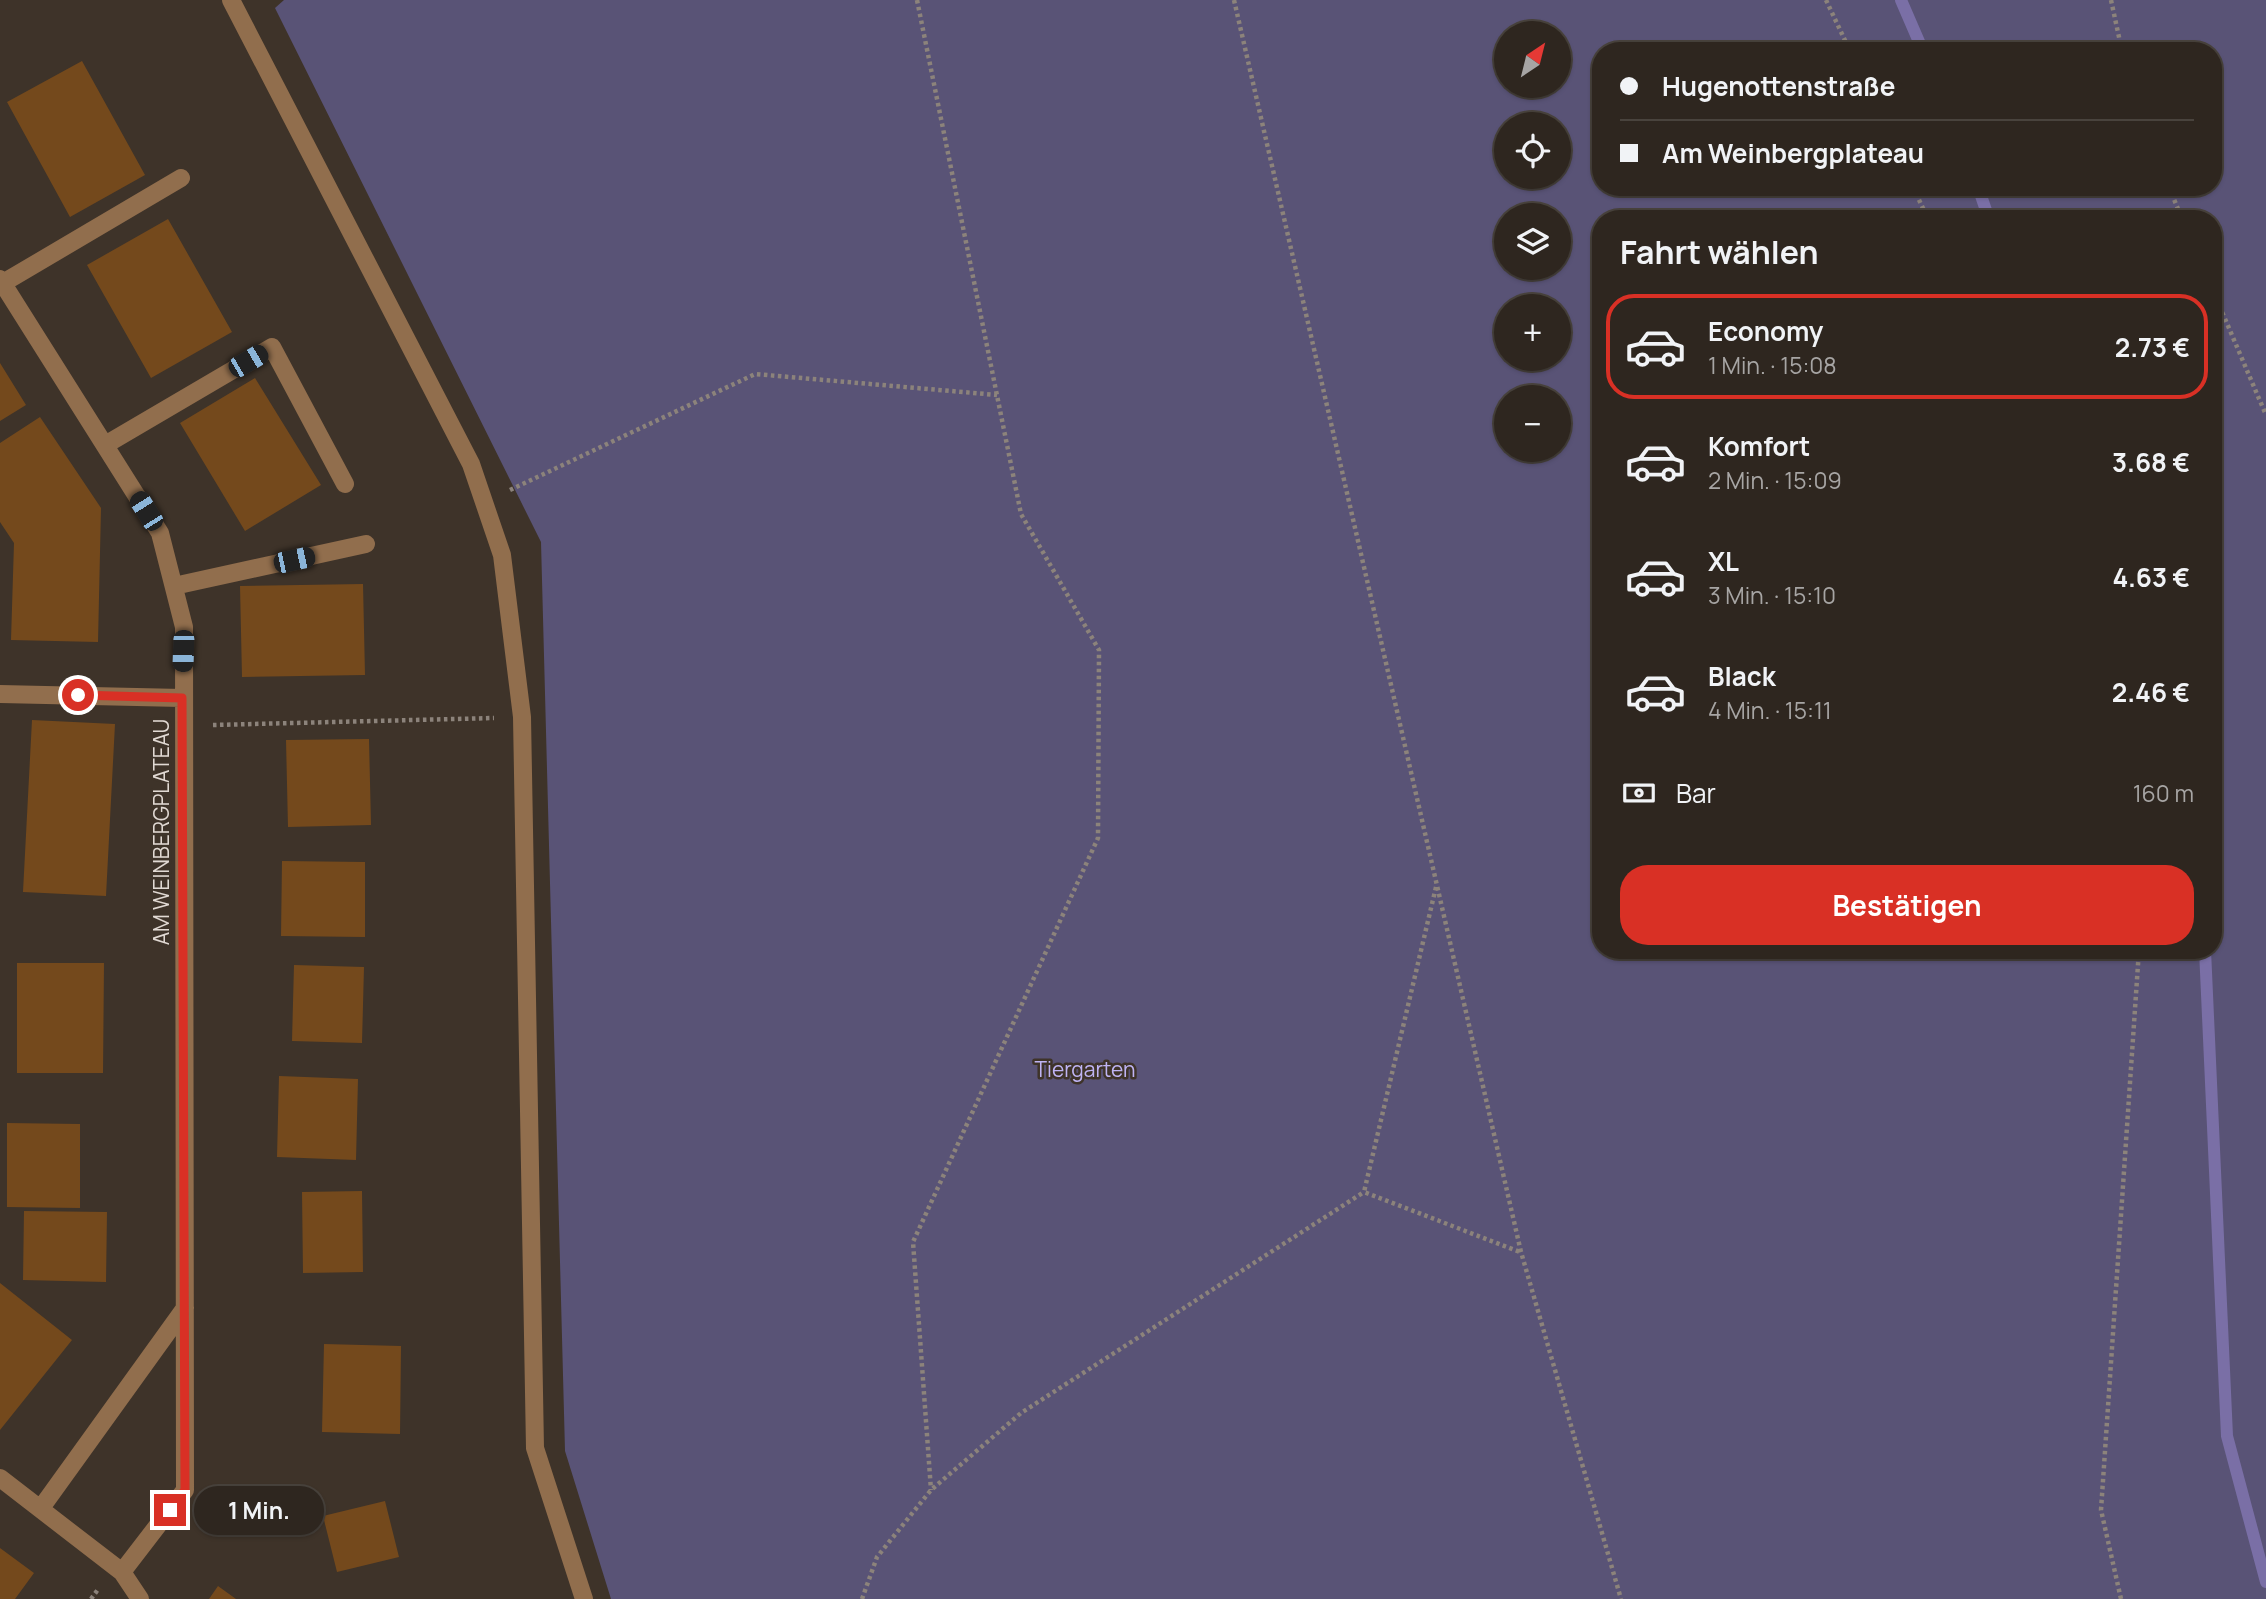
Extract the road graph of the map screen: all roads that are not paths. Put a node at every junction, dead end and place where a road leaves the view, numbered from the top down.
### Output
1 (231, 0) edge
2 (181, 178) dead end
3 (1, 281) edge
4 (105, 445) junction
5 (345, 484) dead end
6 (366, 544) dead end
7 (174, 586) junction
8 (0, 694) edge
9 (182, 698) junction
10 (185, 1308) junction
11 (0, 1478) edge
12 (41, 1508) junction
13 (122, 1572) junction
14 (140, 1599) edge
15 (584, 1599) edge

1 - 15 street
2 - 3 street
3 - 4 street, AM WEINBERGPLATEAU
4 - 5 street
4 - 7 street, AM WEINBERGPLATEAU
6 - 7 street
7 - 9 street, AM WEINBERGPLATEAU
8 - 9 street
9 - 10 street, AM WEINBERGPLATEAU
10 - 12 street
10 - 13 street, AM WEINBERGPLATEAU
11 - 12 street
12 - 13 street
13 - 14 street

